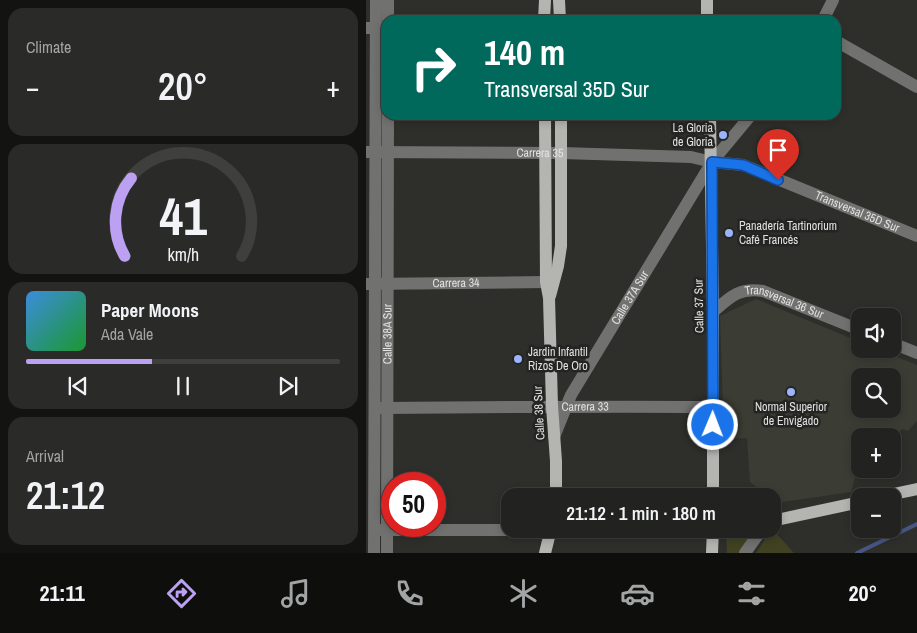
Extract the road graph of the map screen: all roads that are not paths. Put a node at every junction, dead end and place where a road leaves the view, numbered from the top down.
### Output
1 (376, 0) edge
2 (388, 0) edge
3 (545, 0) edge
4 (559, 0) edge
5 (707, 0) edge
6 (834, 0) edge
7 (388, 15) edge
8 (544, 15) edge
9 (560, 15) edge
10 (707, 15) edge
11 (826, 15) edge
12 (376, 28) edge
13 (841, 43) edge
14 (917, 87) edge
15 (387, 120) edge
16 (545, 120) edge
17 (561, 120) edge
18 (710, 120) edge
19 (747, 120) edge
20 (377, 152) edge
21 (546, 153) junction
22 (562, 154) junction
23 (712, 162) junction
24 (917, 236) edge
25 (546, 282) junction
26 (376, 284) edge
27 (549, 298) junction
28 (713, 312) junction
29 (851, 326) edge
30 (901, 347) edge
31 (917, 353) edge
32 (566, 405) junction
33 (552, 406) junction
34 (714, 407) junction
35 (370, 408) edge
36 (387, 408) junction
37 (554, 437) junction
38 (388, 472) edge
39 (556, 488) edge
40 (712, 488) edge
41 (917, 489) edge
42 (901, 492) edge
43 (851, 504) edge
44 (781, 519) edge
45 (370, 530) edge
46 (446, 530) edge
47 (501, 530) edge
48 (388, 537) edge
49 (549, 538) edge
50 (714, 538) edge
51 (756, 538) edge
52 (374, 553) edge
53 (387, 553) edge
54 (545, 553) edge
55 (712, 553) edge
56 (745, 553) edge

1 - 12 street, Calle 38A Sur
2 - 7 street
3 - 8 main road
4 - 9 main road
5 - 10 main road
6 - 11 street
12 - 20 street, Calle 38A Sur
13 - 14 street
15 - 20 street, Calle 38A Sur
16 - 21 main road, Calle 38 Sur
17 - 22 main road, Calle 38 Sur
18 - 23 main road, Calle 37 Sur
19 - 23 street, Calle 37A Sur
20 - 21 street, Carrera 35
20 - 26 street, Calle 38A Sur
21 - 22 street, Carrera 35
21 - 25 main road, Calle 38 Sur
22 - 23 street, Carrera 35
22 - 27 main road, Calle 38 Sur
23 - 24 street, Transversal 35D Sur
23 - 28 main road, Calle 37 Sur
23 - 32 street, Calle 37A Sur
25 - 26 street, Carrera 34
25 - 27 main road, Calle 38 Sur
26 - 35 street, Calle 38A Sur
26 - 36 street, Calle 38A Sur
27 - 33 main road, Calle 38 Sur
28 - 29 street, Transversal 36 Sur
28 - 34 main road, Calle 37 Sur
30 - 31 street
32 - 33 street, Carrera 33
32 - 34 street, Carrera 33
32 - 37 street, Calle 37A Sur
33 - 36 street, Carrera 33
33 - 37 main road, Calle 38 Sur
34 - 40 main road, Calle 37 Sur
35 - 36 street, Carrera 33
35 - 45 street, Calle 38A Sur
36 - 38 street, Calle 38A Sur
37 - 39 main road, Calle 38 Sur
41 - 42 main road
43 - 44 main road
45 - 52 street, Calle 38A Sur
46 - 47 street
48 - 53 street, Calle 38A Sur
49 - 54 main road
50 - 55 main road
51 - 56 street

